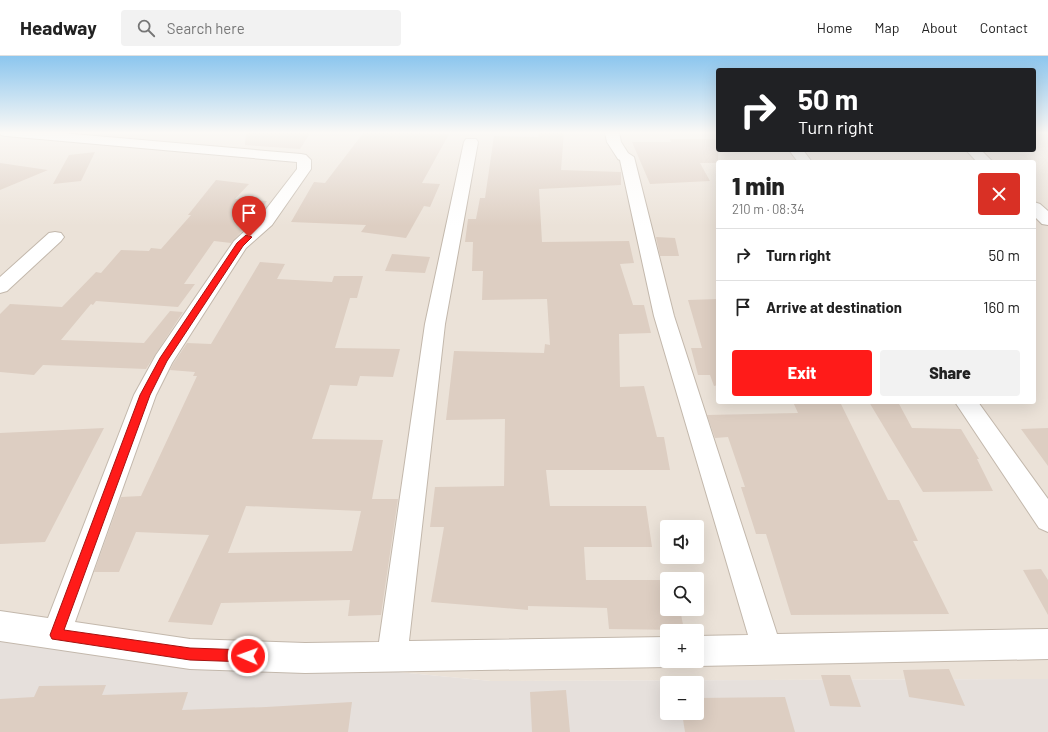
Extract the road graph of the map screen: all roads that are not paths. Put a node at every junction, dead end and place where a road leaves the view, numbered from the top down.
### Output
1 (304, 164) edge
2 (467, 164) edge
3 (629, 164) edge
4 (1036, 209) edge
5 (1048, 220) edge
6 (55, 237) dead end
7 (0, 287) edge
8 (967, 404) edge
9 (1048, 520) edge
10 (0, 626) edge
11 (56, 635) junction
12 (1048, 644) edge
13 (767, 650) junction
14 (660, 652) edge
15 (704, 652) edge
16 (392, 656) junction

1 - 11 street
2 - 16 street
3 - 13 street
4 - 5 street
6 - 7 street
8 - 9 street
10 - 11 street
11 - 16 street
12 - 13 street
13 - 15 street
14 - 16 street

